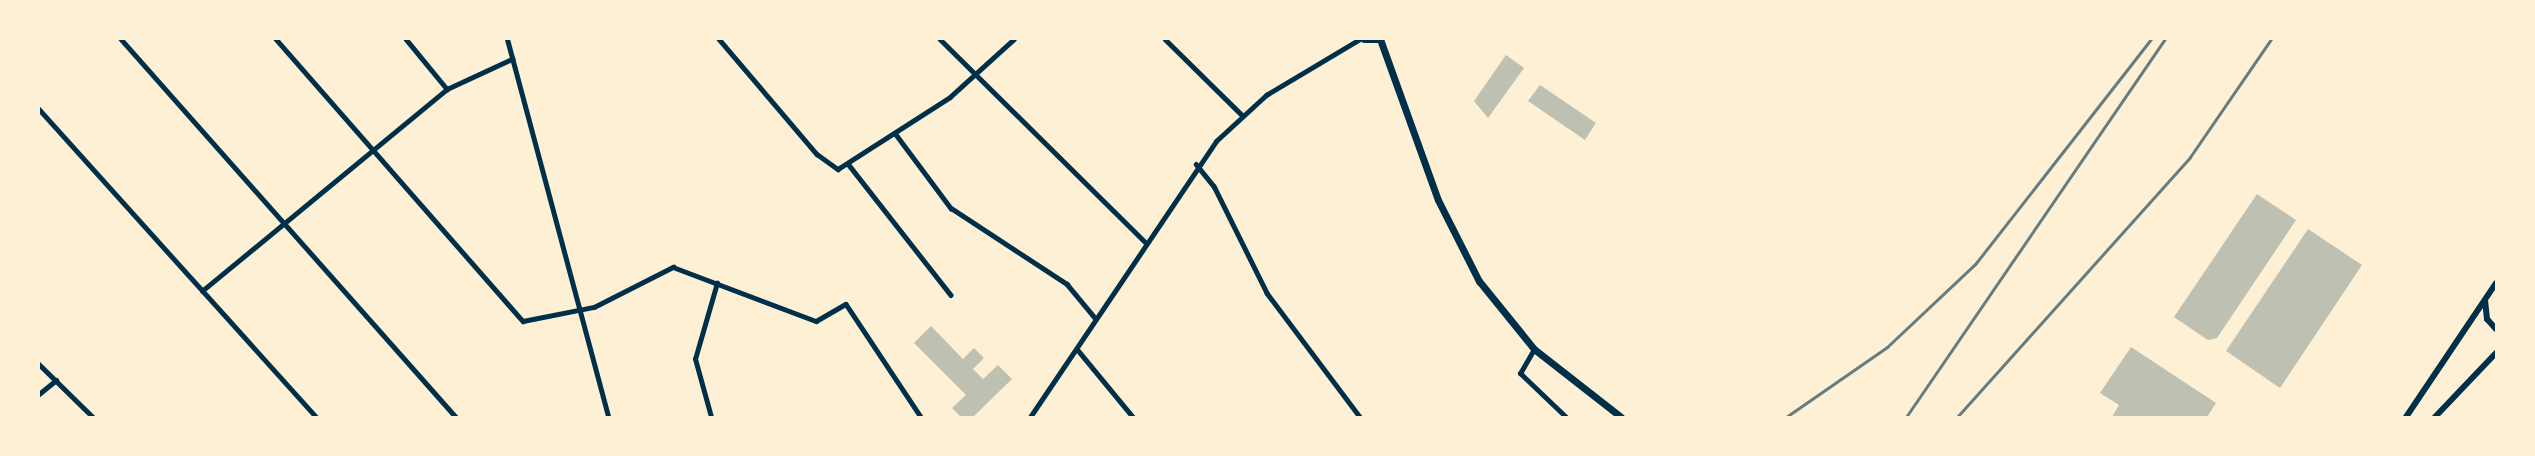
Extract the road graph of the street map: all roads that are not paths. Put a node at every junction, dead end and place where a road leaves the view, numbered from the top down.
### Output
1 (121, 39) edge
2 (276, 39) edge
3 (406, 39) edge
4 (507, 39) edge
5 (720, 39) edge
6 (940, 39) edge
7 (1014, 39) edge
8 (1165, 39) edge
9 (1362, 39) edge
10 (1380, 39) edge
11 (512, 59) junction
12 (976, 75) junction
13 (447, 89) junction
14 (39, 109) edge
15 (1242, 115) junction
16 (895, 133) junction
17 (372, 149) junction
18 (849, 165) junction
19 (1196, 165) junction
20 (284, 221) junction
21 (1145, 242) junction
22 (717, 283) junction
23 (2496, 284) edge
24 (202, 291) junction
25 (951, 295) dead end
26 (2486, 299) junction
27 (578, 311) junction
28 (1096, 319) junction
29 (2496, 329) edge
30 (1077, 349) junction
31 (1534, 350) junction
32 (2496, 353) edge
33 (39, 364) edge
34 (56, 380) junction
35 (39, 394) edge
36 (93, 417) edge
37 (316, 417) edge
38 (456, 417) edge
39 (608, 417) edge
40 (711, 417) edge
41 (921, 417) edge
42 (1030, 417) edge
43 (1133, 417) edge
44 (1360, 417) edge
45 (1566, 417) edge
46 (1621, 417) edge
47 (2406, 417) edge
48 (2435, 417) edge

1 - 20 street
2 - 17 street
3 - 13 street
4 - 11 street
5 - 18 street
6 - 12 street
7 - 12 street
8 - 15 street
9 - 10 main road
9 - 15 street
10 - 31 main road
11 - 13 street
11 - 27 street
12 - 16 street
12 - 21 street
13 - 17 street
14 - 24 street
15 - 19 street
16 - 18 street
16 - 28 street
17 - 20 street
17 - 27 street
18 - 25 street
19 - 21 street
19 - 44 street
20 - 24 street
20 - 38 street
21 - 28 street
22 - 27 street
22 - 40 street
22 - 41 street
23 - 26 main road
24 - 37 street
26 - 29 main road
26 - 47 main road
27 - 39 street
28 - 30 street
30 - 42 street
30 - 43 street
31 - 45 street
31 - 46 main road
32 - 48 main road
33 - 34 street
34 - 35 street
34 - 36 street

